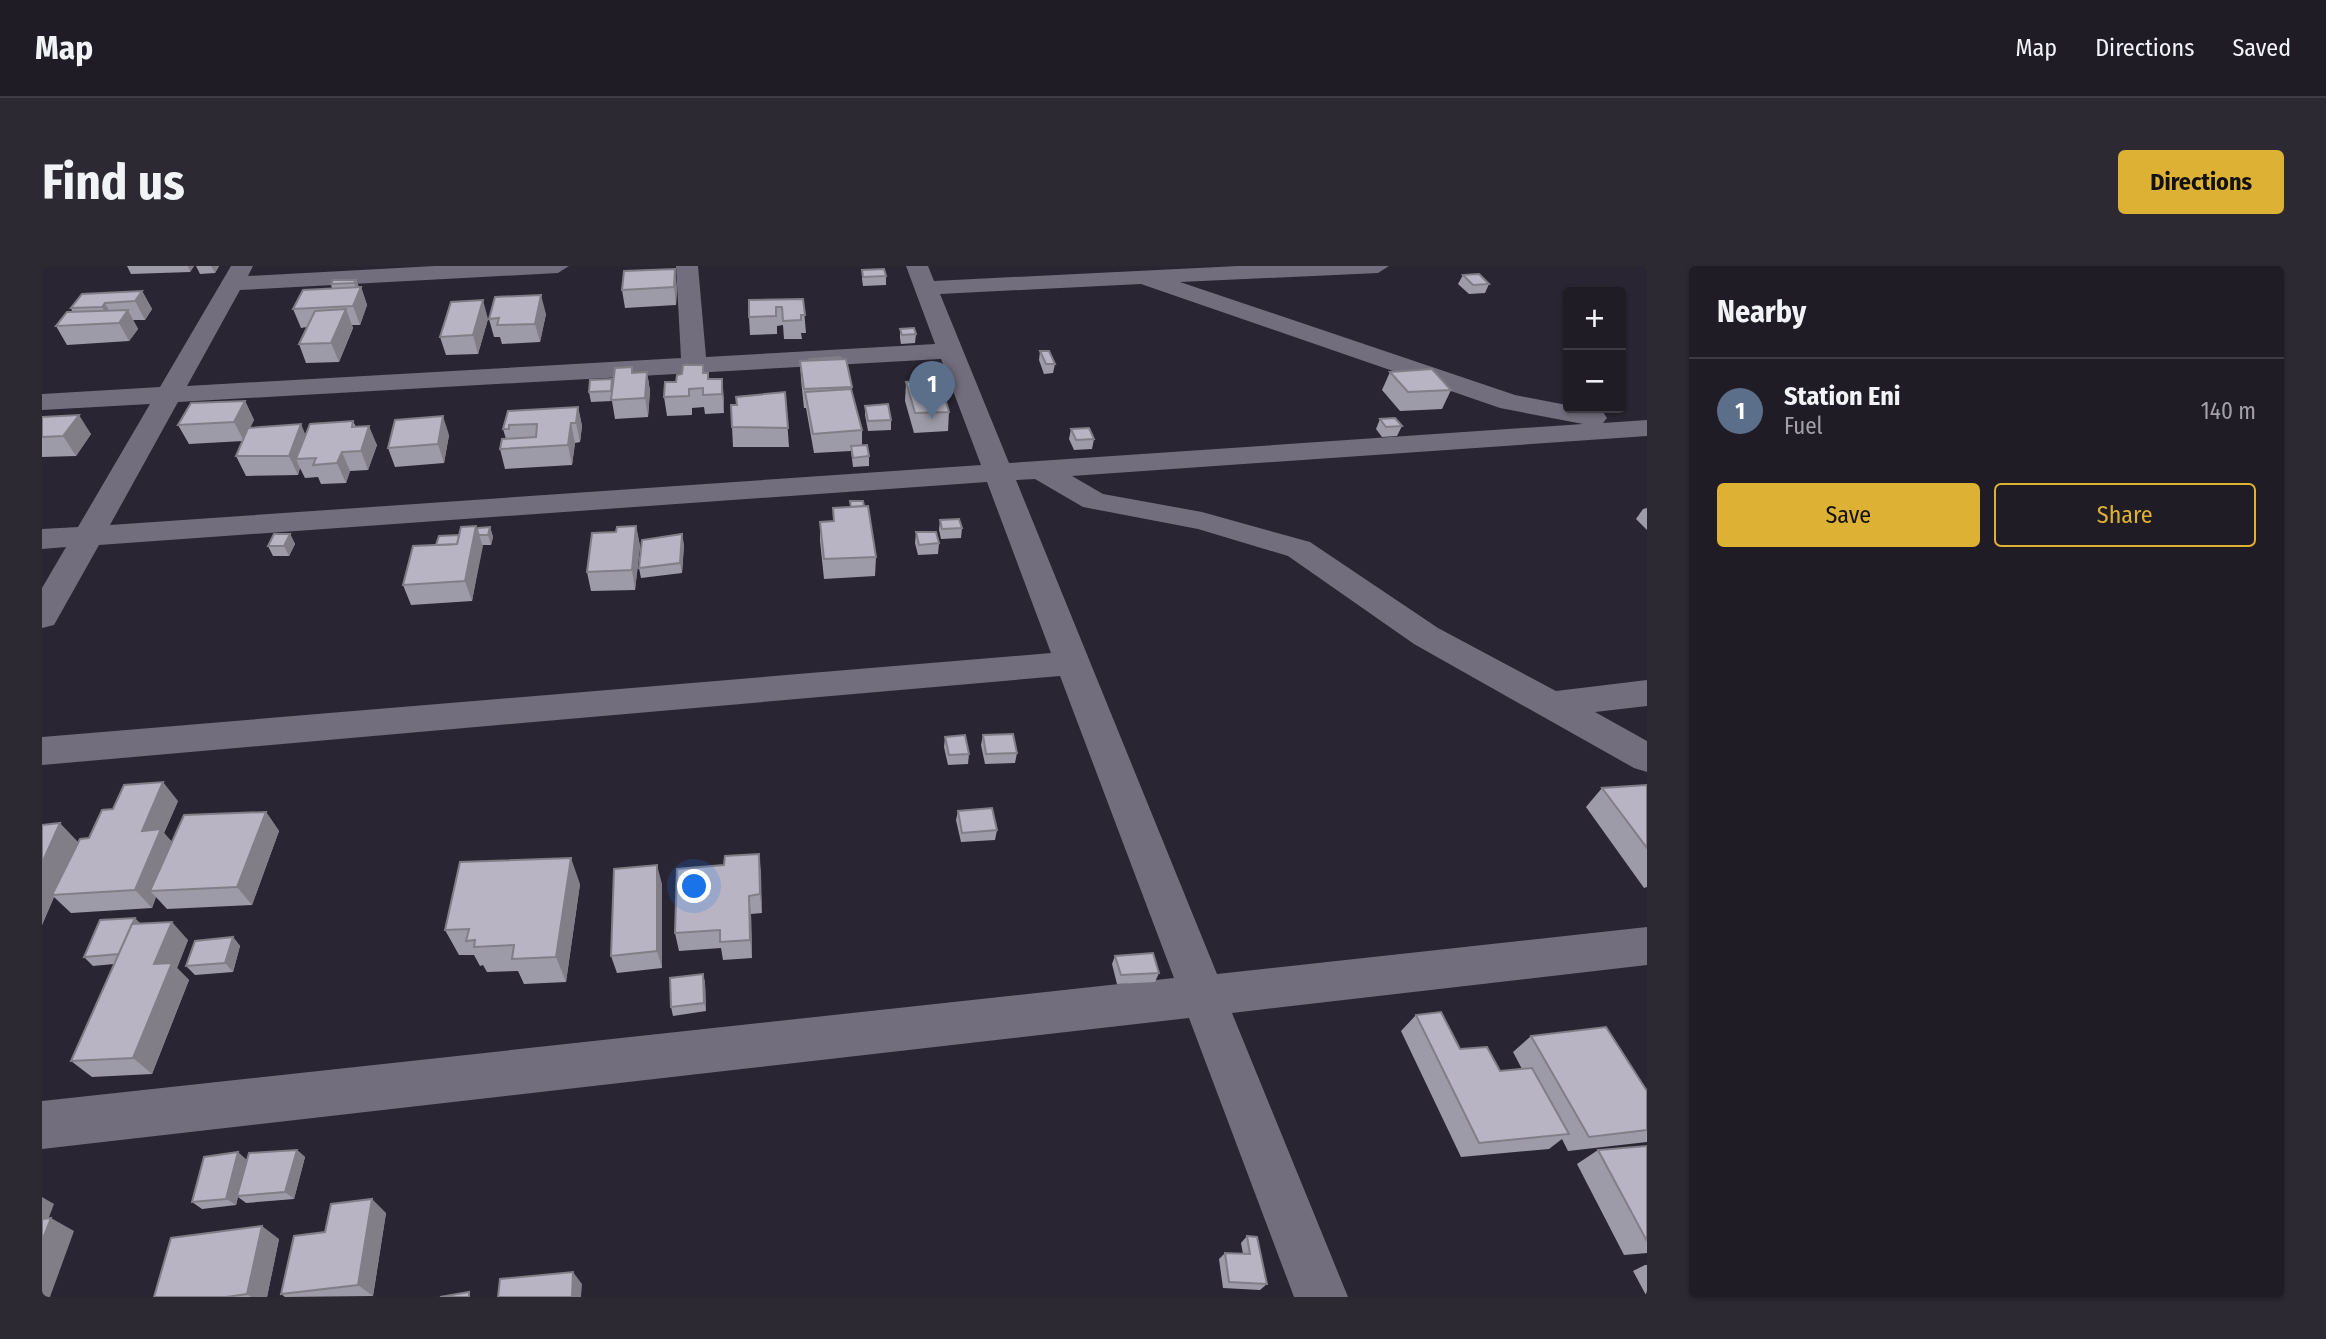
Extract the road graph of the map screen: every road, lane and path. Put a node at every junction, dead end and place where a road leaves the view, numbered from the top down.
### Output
1 (558, 266) edge
2 (687, 266) edge
3 (1378, 266) edge
4 (237, 275) edge
5 (921, 277) edge
6 (1142, 277) junction
7 (949, 351) junction
8 (694, 365) junction
9 (170, 394) junction
10 (42, 402) edge
11 (1040, 470) junction
12 (996, 473) junction
13 (89, 536) junction
14 (42, 539) edge
15 (42, 617) edge
16 (1072, 663) junction
17 (1647, 693) edge
18 (1551, 705) junction
19 (42, 751) edge
20 (1647, 758) edge
21 (1647, 946) edge
22 (1202, 996) junction
23 (42, 1125) edge
24 (1321, 1297) edge

1 - 4 street
2 - 8 street
3 - 6 street
4 - 9 street
5 - 6 street
5 - 7 street
6 - 11 street
7 - 8 street
7 - 12 street
8 - 9 street
9 - 10 street
9 - 13 street
11 - 12 street
11 - 18 street
12 - 13 street
12 - 16 street
13 - 14 street
13 - 15 street
16 - 19 street
16 - 22 street
17 - 18 street
18 - 20 street
21 - 22 street
22 - 23 street
22 - 24 street

